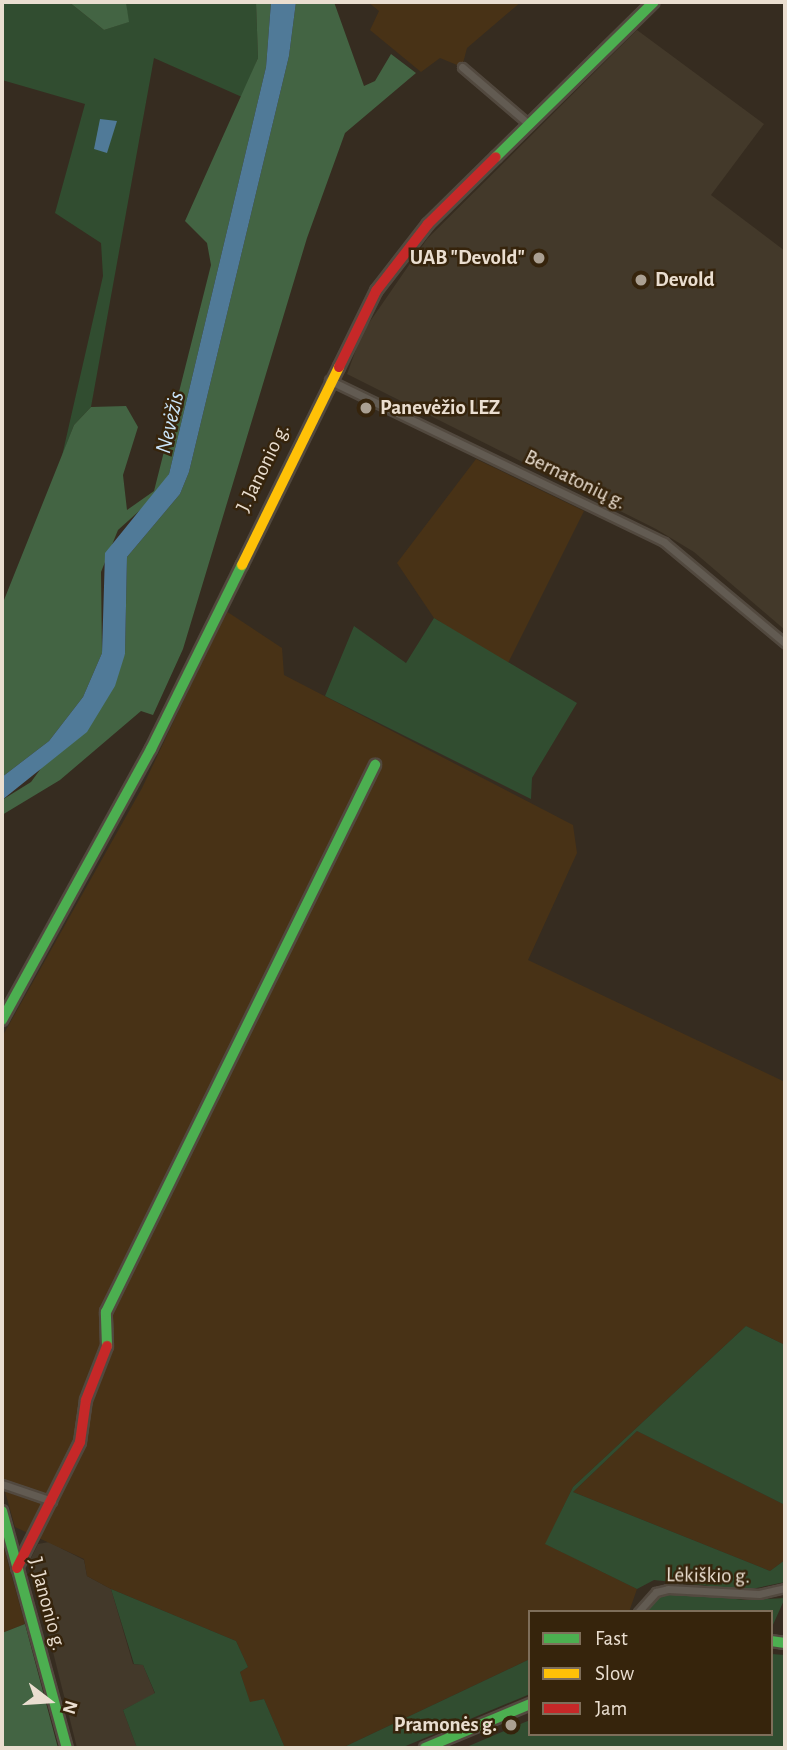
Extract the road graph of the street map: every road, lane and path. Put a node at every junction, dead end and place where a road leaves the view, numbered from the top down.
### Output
1 (653, 2) edge
2 (463, 67) dead end
3 (530, 125) junction
4 (329, 379) junction
5 (785, 643) edge
6 (375, 765) dead end
7 (2, 1020) edge
8 (2, 1484) edge
9 (52, 1501) junction
10 (2, 1511) edge
11 (18, 1568) junction
12 (785, 1588) edge
13 (640, 1610) edge
14 (528, 1705) edge
15 (67, 1748) edge
16 (425, 1748) edge

1 - 3 street, J. Janonio g.
2 - 3 street
3 - 4 street, J. Janonio g.
4 - 5 street, Bernatonių g.
4 - 7 street, J. Janonio g.
6 - 9 street
8 - 9 street
9 - 11 street
10 - 11 street, J. Janonio g.
11 - 15 street, J. Janonio g.
12 - 13 street, Lėkiškio g.
14 - 16 street

